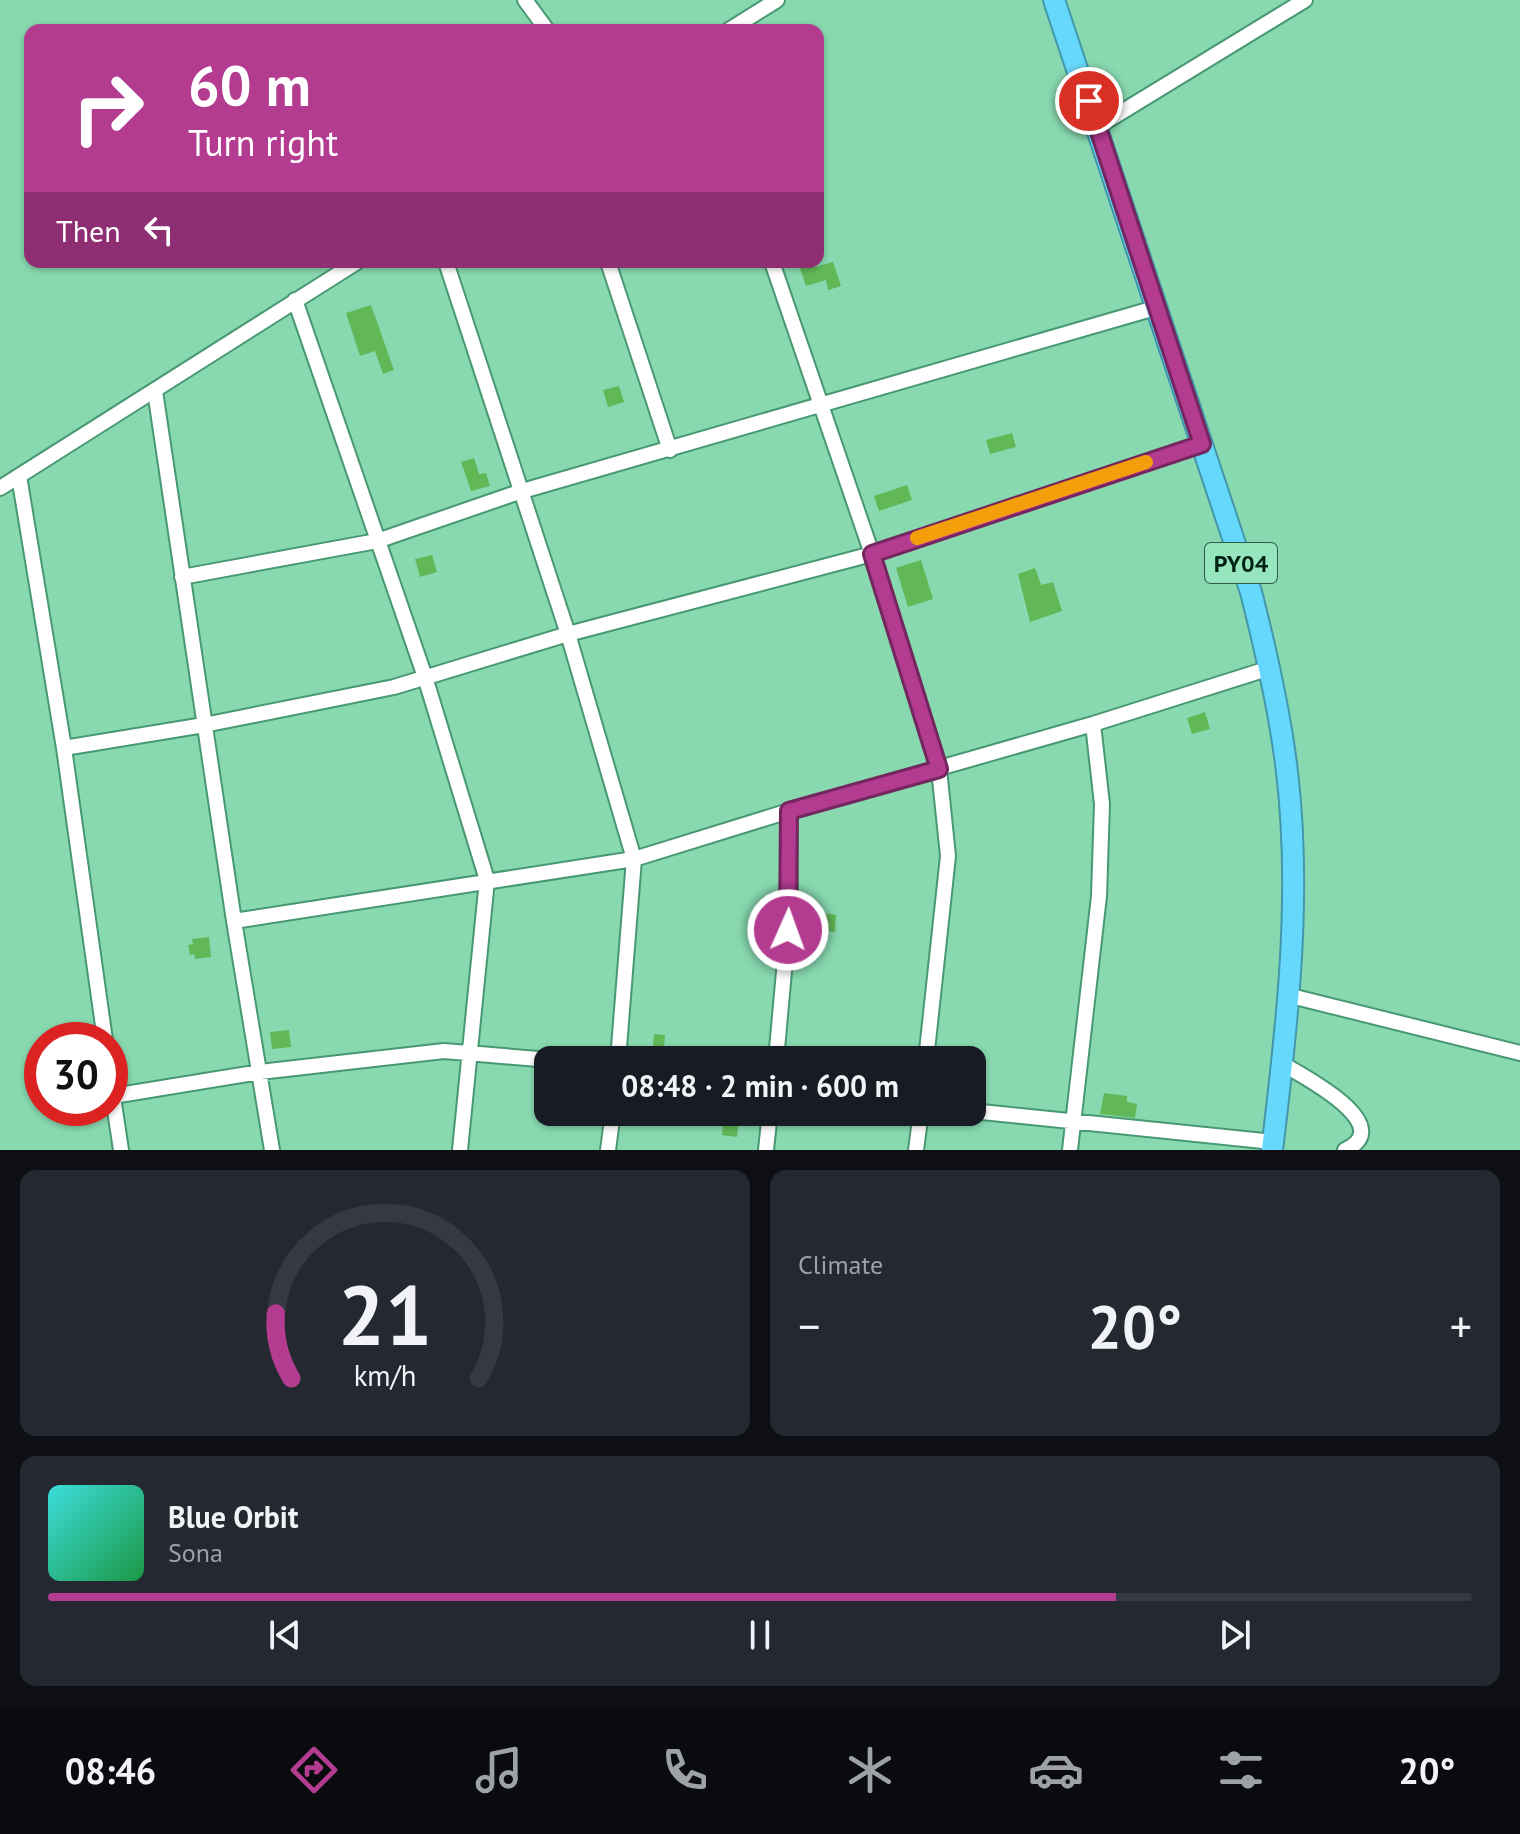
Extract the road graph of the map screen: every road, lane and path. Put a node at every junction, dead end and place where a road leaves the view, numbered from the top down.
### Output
1 (525, 0) edge
2 (1054, 0) edge
3 (1305, 0) edge
4 (770, 2) edge
5 (543, 24) edge
6 (738, 24) edge
7 (1097, 127) junction
8 (347, 268) edge
9 (448, 268) edge
10 (610, 268) edge
11 (774, 268) edge
12 (295, 300) junction
13 (1155, 308) junction
14 (155, 391) junction
15 (820, 403) junction
16 (1202, 444) junction
17 (670, 450) junction
18 (19, 476) junction
19 (0, 488) edge
20 (519, 492) junction
21 (377, 541) junction
22 (872, 554) junction
23 (182, 577) junction
24 (568, 634) junction
25 (1270, 668) junction
26 (425, 677) junction
27 (1093, 724) junction
28 (204, 725) junction
29 (64, 748) junction
30 (939, 769) junction
31 (789, 811) junction
32 (634, 859) junction
33 (487, 880) junction
34 (234, 921) junction
35 (1287, 995) junction
36 (102, 1022) edge
37 (619, 1046) edge
38 (777, 1046) edge
39 (928, 1046) edge
40 (1520, 1053) edge
41 (470, 1054) junction
42 (534, 1059) edge
43 (1281, 1063) junction
44 (260, 1072) junction
45 (128, 1094) edge
46 (986, 1113) edge
47 (1072, 1122) junction
48 (117, 1126) edge
49 (611, 1126) edge
50 (769, 1126) edge
51 (919, 1126) edge
52 (1272, 1146) edge
53 (121, 1150) edge
54 (272, 1150) edge
55 (460, 1150) edge
56 (608, 1150) edge
57 (766, 1150) edge
58 (916, 1150) edge
59 (1070, 1150) edge
60 (1345, 1150) edge

1 - 5 street
2 - 7 highway, PY04
3 - 7 street
4 - 6 street
7 - 13 highway, PY04
8 - 12 street
9 - 20 street
10 - 17 street
11 - 15 street
12 - 14 street
12 - 21 street
13 - 15 street
13 - 16 highway, PY04
14 - 18 street
14 - 23 street
15 - 17 street
15 - 22 street
16 - 22 street
16 - 25 highway, PY04
17 - 20 street
18 - 19 street
18 - 29 street
20 - 21 street
20 - 24 street
21 - 23 street
21 - 26 street
22 - 24 street
22 - 30 street
23 - 28 street
24 - 26 street
24 - 32 street
25 - 27 street
25 - 35 highway, PY04
26 - 28 street
26 - 33 street
27 - 30 street
27 - 47 street
28 - 29 street
28 - 34 street
29 - 36 street
30 - 31 street
30 - 39 street
31 - 32 street
31 - 38 street
32 - 33 street
32 - 37 street
33 - 34 street
33 - 41 street
34 - 44 street
35 - 40 street
35 - 43 highway, PY04
41 - 42 street
41 - 44 street
41 - 55 street
43 - 52 highway, PY04
43 - 60 street
44 - 45 street
44 - 54 street
46 - 47 street
47 - 52 street
47 - 59 street
48 - 53 street
49 - 56 street
50 - 57 street
51 - 58 street

